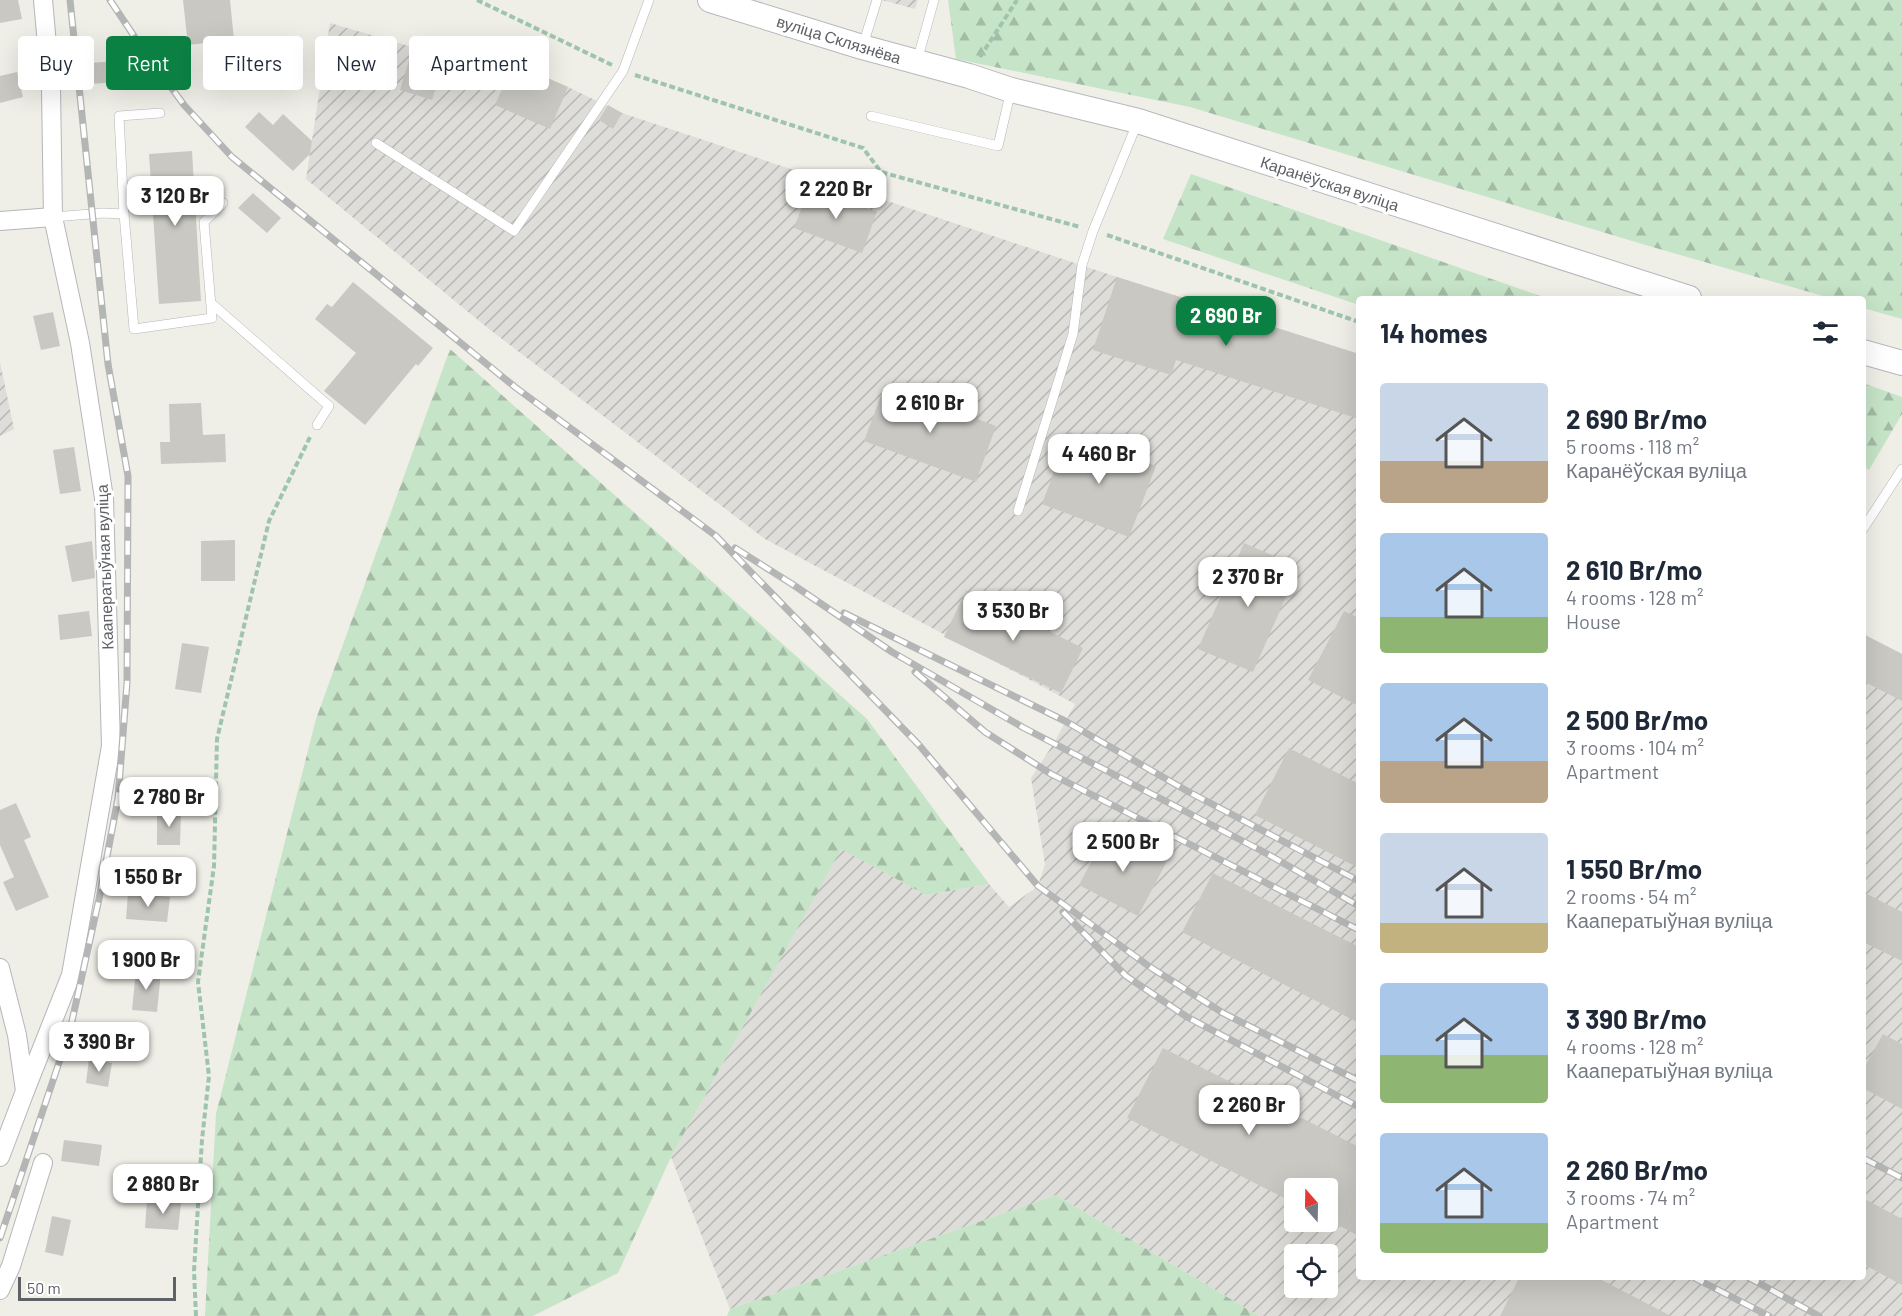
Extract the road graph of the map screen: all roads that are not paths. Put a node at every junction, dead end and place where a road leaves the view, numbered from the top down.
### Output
1 (43, 0) edge
2 (649, 0) edge
3 (710, 0) edge
4 (877, 0) edge
5 (934, 0) edge
6 (862, 47) junction
7 (917, 62) junction
8 (969, 76) joint
9 (1011, 90) junction
10 (159, 113) dead end
11 (871, 116) dead end
12 (1138, 122) junction
13 (376, 143) dead end
14 (223, 203) dead end
15 (124, 214) junction
16 (53, 217) junction
17 (0, 221) edge
18 (1683, 296) edge
19 (211, 303) junction
20 (1866, 352) edge
21 (1902, 363) edge
22 (317, 424) road end
23 (1902, 469) edge
24 (1018, 511) dead end
25 (1866, 524) edge
26 (0, 968) edge
27 (25, 1091) junction
28 (0, 1157) edge
29 (44, 1163) dead end
30 (0, 1290) edge

1 - 16 street, Кааператыўная вуліца
2 - 13 lane
3 - 6 main road, вуліца Склязнёва
4 - 6 lane
5 - 7 lane
6 - 7 main road, вуліца Склязнёва
7 - 8 main road, вуліца Склязнёва
8 - 9 main road, Каранёўская вуліца
9 - 11 lane
9 - 12 main road, Каранёўская вуліца
10 - 15 lane
12 - 18 main road, Каранёўская вуліца
12 - 24 lane
14 - 19 lane
15 - 16 lane
15 - 19 lane
16 - 17 street
16 - 27 street, Кааператыўная вуліца
19 - 22 lane
20 - 21 main road
23 - 25 lane
26 - 27 street
27 - 28 street, Кааператыўная вуліца
29 - 30 street

